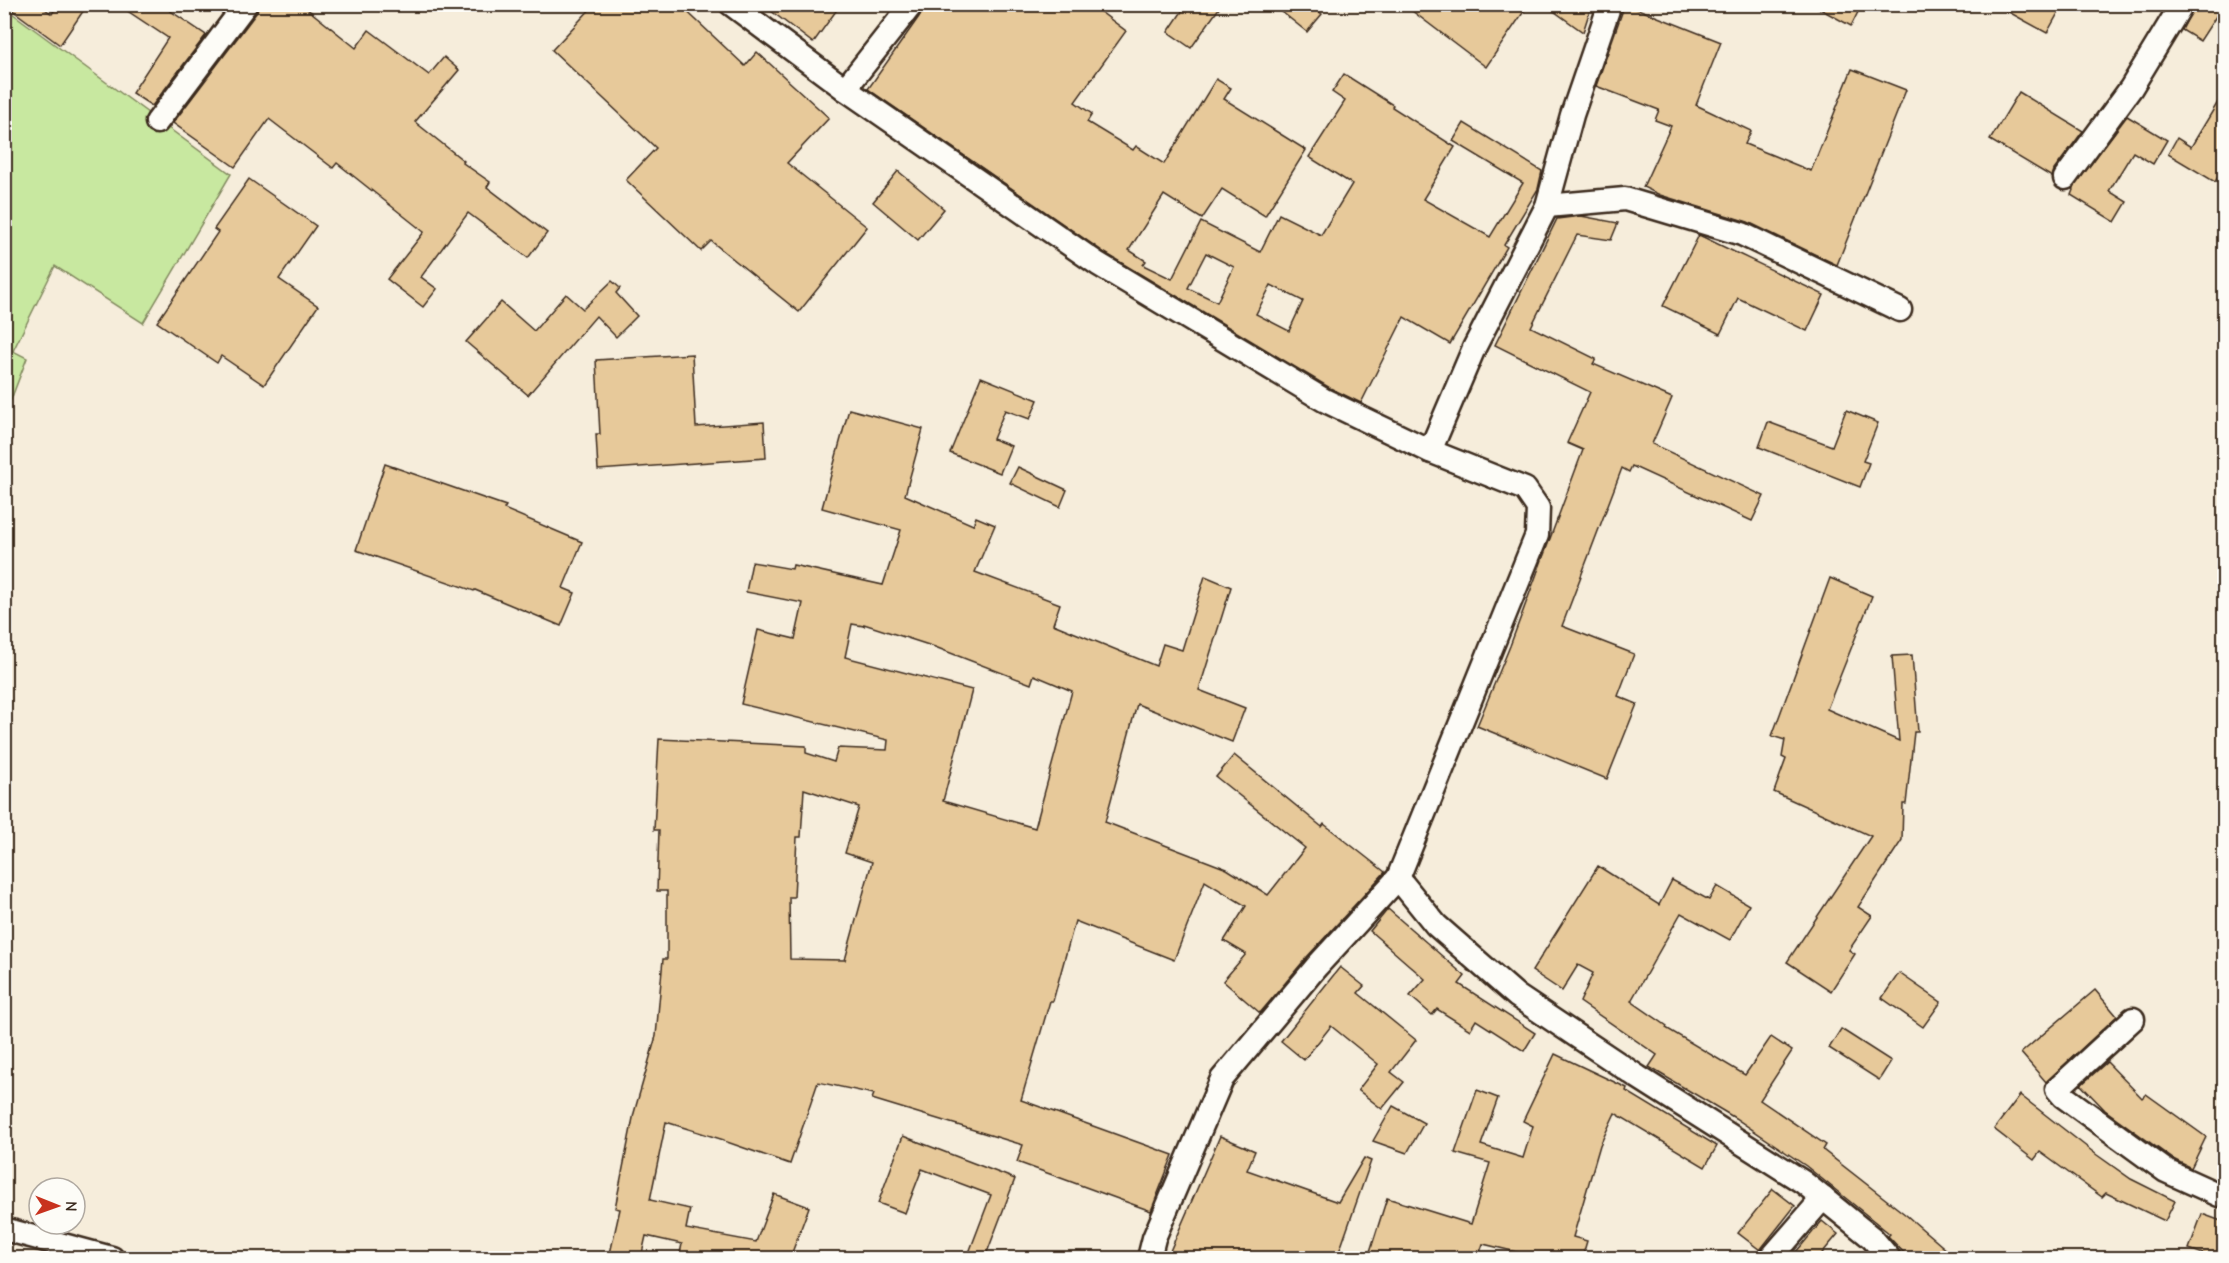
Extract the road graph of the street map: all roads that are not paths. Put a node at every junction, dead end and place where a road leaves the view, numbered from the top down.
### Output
1 (246, 4) edge
2 (731, 4) edge
3 (912, 4) edge
4 (1610, 4) edge
5 (2182, 4) edge
6 (845, 89) junction
7 (157, 122) dead end
8 (2065, 178) dead end
9 (1547, 206) junction
10 (1900, 309) dead end
11 (1431, 451) junction
12 (1398, 878) junction
13 (2133, 1019) dead end
14 (2224, 1195) edge
15 (1823, 1198) junction
16 (4, 1229) edge
17 (100, 1257) edge
18 (1149, 1258) edge
19 (1771, 1258) edge
20 (1889, 1258) edge

1 - 7 street
2 - 6 street
3 - 6 street
4 - 9 street
5 - 8 street
6 - 11 street
9 - 10 street
9 - 11 street
11 - 12 street
12 - 15 street
12 - 18 street
13 - 14 street
15 - 19 street
15 - 20 street
16 - 17 street

